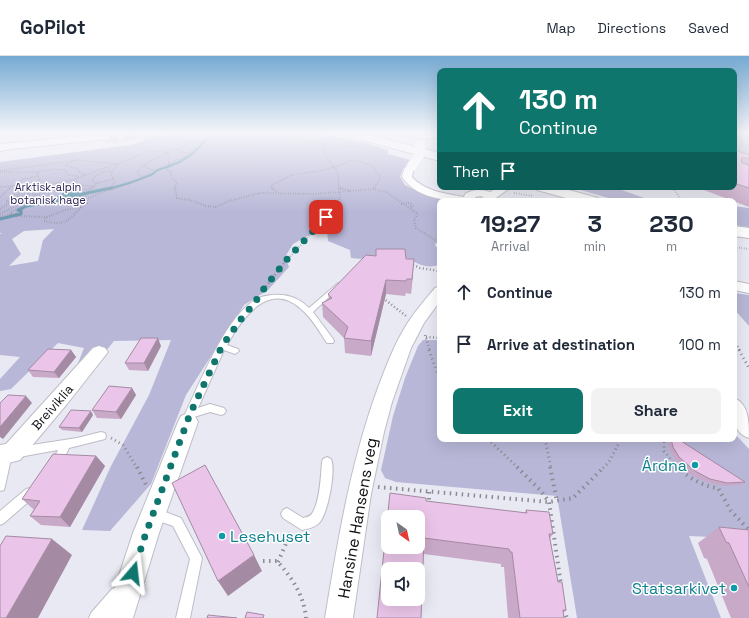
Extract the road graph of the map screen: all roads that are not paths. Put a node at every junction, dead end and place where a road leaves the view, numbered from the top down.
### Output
1 (417, 159) edge
2 (499, 190) edge
3 (553, 190) edge
4 (483, 197) edge
5 (582, 198) edge
6 (737, 231) edge
7 (749, 233) edge
8 (346, 278) edge
9 (737, 286) edge
10 (749, 289) edge
11 (437, 296) edge
12 (308, 312) junction
13 (330, 340) dead end
14 (222, 346) junction
15 (235, 351) dead end
16 (99, 352) dead end
17 (222, 411) dead end
18 (737, 411) edge
19 (189, 418) junction
20 (749, 429) edge
21 (101, 436) road end
22 (66, 444) junction
23 (6, 454) edge
24 (327, 462) dead end
25 (50, 471) edge
26 (0, 486) edge
27 (37, 486) edge
28 (156, 505) junction
29 (292, 517) road end
30 (0, 519) edge
31 (133, 573) junction
32 (96, 618) edge
33 (119, 618) edge
34 (182, 618) edge
35 (339, 618) edge

1 - 4 street, bridge
2 - 4 street
3 - 5 main road
6 - 7 main road
8 - 12 lane
9 - 10 street
11 - 35 street, Hansine Hansens veg
12 - 13 lane
12 - 14 lane
14 - 15 lane
14 - 19 lane
16 - 23 street, Breiviklia
17 - 19 lane
18 - 20 street
19 - 28 street
21 - 22 lane
22 - 23 lane
22 - 25 lane
23 - 26 lane
24 - 29 lane
27 - 30 lane
28 - 31 street
28 - 34 lane
31 - 32 lane
31 - 33 street

